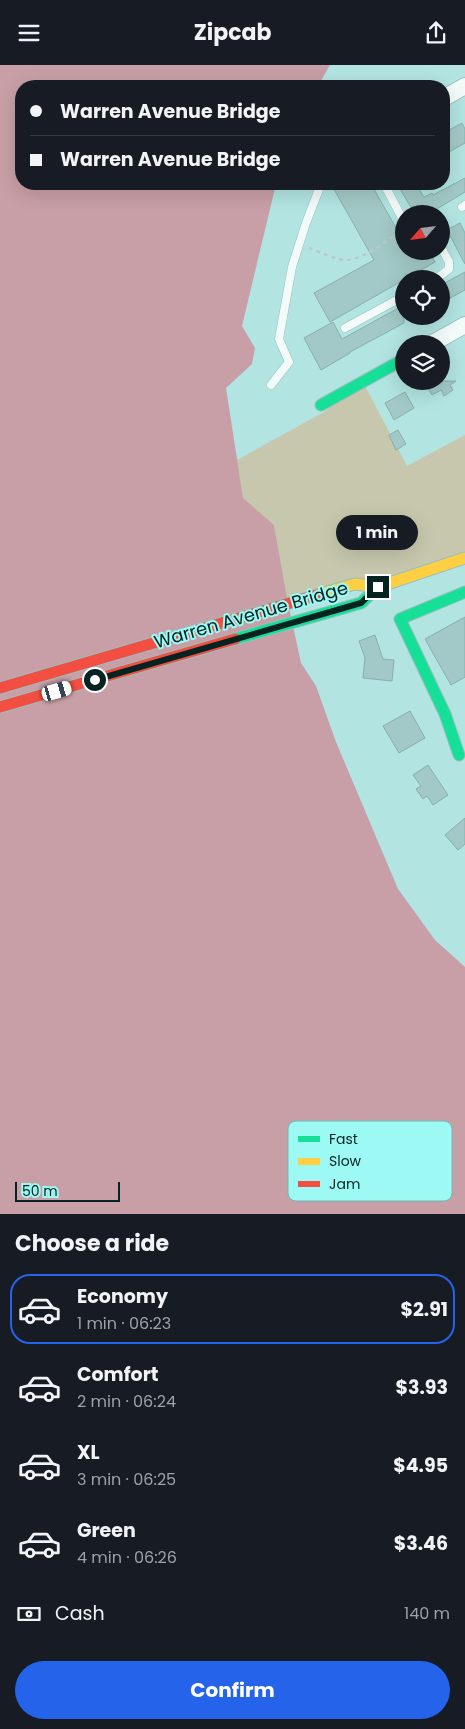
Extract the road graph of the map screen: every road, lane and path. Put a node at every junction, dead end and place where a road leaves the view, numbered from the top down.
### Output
1 (465, 86) edge
2 (450, 95) edge
3 (319, 190) edge
4 (387, 190) edge
5 (395, 205) edge
6 (395, 234) edge
7 (299, 243) junction
8 (395, 301) edge
9 (465, 325) edge
10 (345, 328) dead end
11 (448, 335) edge
12 (395, 364) edge
13 (271, 385) dead end
14 (321, 405) dead end
15 (465, 558) edge
16 (378, 587) junction
17 (465, 592) edge
18 (0, 688) edge
19 (0, 707) edge
20 (459, 755) dead end

1 - 2 street
3 - 7 lane
4 - 5 lane
6 - 7 path
7 - 13 lane
8 - 10 lane
9 - 11 street
12 - 14 main road
15 - 16 main road
16 - 18 main road, Warren Avenue Bridge
16 - 19 main road, Warren Avenue Bridge
17 - 20 main road

